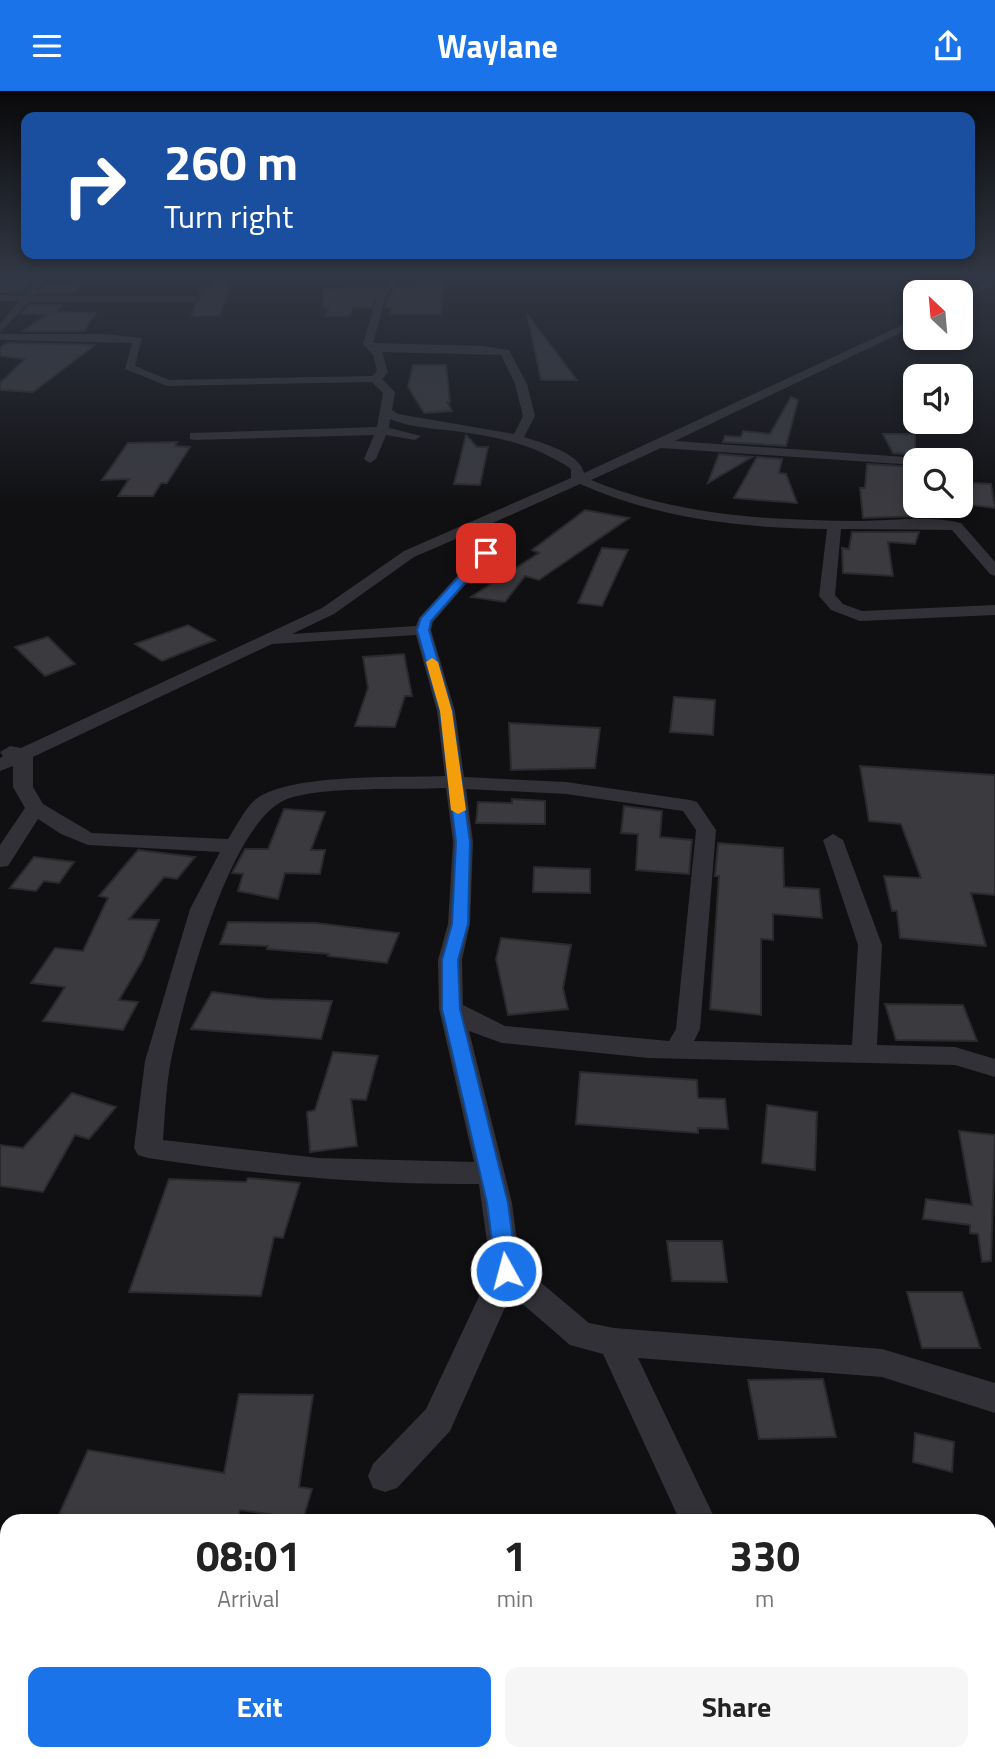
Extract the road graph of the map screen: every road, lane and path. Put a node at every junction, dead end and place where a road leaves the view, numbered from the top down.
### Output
1 (134, 352) edge
2 (375, 352) edge
3 (502, 352) edge
4 (852, 352) edge
5 (376, 379) junction
6 (387, 412) junction
7 (382, 431) junction
8 (499, 435) junction
9 (194, 436) dead end
10 (517, 440) junction
11 (659, 444) junction
12 (370, 459) dead end
13 (903, 460) edge
14 (578, 479) junction
15 (835, 523) junction
16 (475, 524) junction
17 (995, 571) edge
18 (995, 608) edge
19 (423, 630) junction
20 (264, 641) junction
21 (0, 751) edge
22 (23, 754) junction
23 (0, 765) edge
24 (454, 782) junction
25 (35, 808) junction
26 (833, 840) dead end
27 (234, 846) junction
28 (0, 860) edge
29 (451, 1009) junction
30 (678, 1048) junction
31 (864, 1052) junction
32 (995, 1069) edge
33 (491, 1173) junction
34 (506, 1271) junction
35 (614, 1342) junction
36 (995, 1398) edge
37 (385, 1476) dead end
38 (695, 1514) edge

1 - 5 street
2 - 5 street
3 - 10 street
4 - 11 street
5 - 6 street
6 - 7 street
6 - 8 street
7 - 8 street
7 - 9 street
7 - 12 street
8 - 10 street
10 - 14 street
11 - 13 street
11 - 14 street
14 - 15 street
14 - 16 street
15 - 17 street
15 - 18 street
16 - 19 street
16 - 20 street
19 - 20 street
19 - 24 street
20 - 22 street
21 - 22 street
22 - 23 street
22 - 25 street
24 - 27 street
24 - 29 street
24 - 30 street
25 - 27 street
25 - 28 street
26 - 31 street
27 - 33 street
29 - 30 street
29 - 33 street
30 - 31 street
31 - 32 street
33 - 34 street
34 - 35 street
34 - 37 street
35 - 36 street
35 - 38 street

